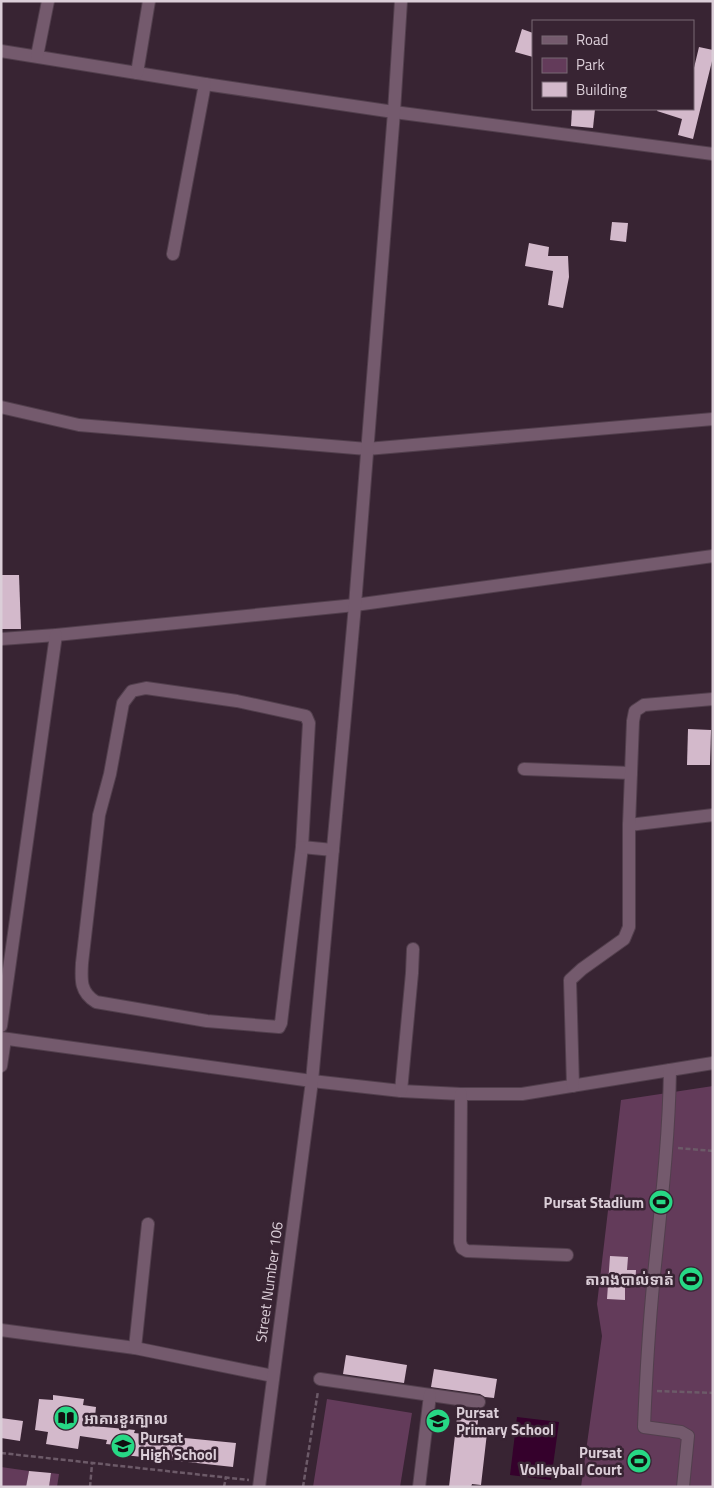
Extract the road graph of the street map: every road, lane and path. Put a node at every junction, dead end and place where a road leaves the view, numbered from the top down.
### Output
1 (48, 1) edge
2 (149, 1) edge
3 (401, 1) edge
4 (1, 51) edge
5 (37, 56) junction
6 (137, 73) junction
7 (205, 84) junction
8 (394, 112) junction
9 (713, 154) edge
10 (173, 254) dead end
11 (1, 407) edge
12 (713, 419) edge
13 (367, 449) junction
14 (713, 556) edge
15 (355, 606) junction
16 (56, 635) junction
17 (1, 638) edge
18 (713, 699) edge
19 (524, 769) dead end
20 (631, 773) junction
21 (713, 815) edge
22 (629, 825) junction
23 (302, 847) junction
24 (332, 850) junction
25 (413, 949) dead end
26 (1, 1026) edge
27 (3, 1039) edge
28 (713, 1063) edge
29 (1, 1066) edge
30 (670, 1070) junction
31 (312, 1081) junction
32 (573, 1086) junction
33 (400, 1091) junction
34 (461, 1094) junction
35 (667, 1147) junction
36 (713, 1151) edge
37 (148, 1224) dead end
38 (567, 1255) dead end
39 (1, 1330) edge
40 (135, 1348) junction
41 (273, 1376) junction
42 (320, 1379) joint
43 (646, 1391) junction
44 (713, 1393) edge
45 (430, 1395) junction
46 (479, 1402) dead end
47 (1, 1453) edge
48 (92, 1464) junction
49 (226, 1477) junction
50 (232, 1478) dead end
51 (90, 1487) edge
52 (224, 1487) edge
53 (259, 1487) edge
54 (303, 1487) edge
55 (419, 1487) edge
56 (683, 1487) edge

1 - 5 street
2 - 6 street
3 - 8 street, Street Number 106
4 - 5 street
5 - 6 street
6 - 7 street
7 - 8 street
7 - 10 street
8 - 9 street
8 - 13 street, Street Number 106
11 - 13 street
12 - 13 street
13 - 15 street, Street Number 106
14 - 15 street
15 - 16 street
15 - 24 street, Street Number 106
16 - 17 street
16 - 26 street
18 - 20 street
19 - 20 street
20 - 22 street
21 - 22 street
22 - 32 street
23 - 23 street
23 - 24 street
24 - 31 street, Street Number 106
25 - 33 street
27 - 29 street
27 - 31 street
28 - 30 street
30 - 32 street
30 - 35 street
31 - 33 street
31 - 41 street, Street Number 106
32 - 34 street
33 - 34 street
34 - 38 street
35 - 36 path
35 - 43 street
37 - 40 street
39 - 40 street
40 - 41 street
41 - 53 street, Street Number 106
42 - 45 street
42 - 54 path
43 - 44 path
43 - 56 street
45 - 46 street
45 - 55 street
47 - 48 path
48 - 49 path
48 - 51 path
49 - 50 path
49 - 52 path

